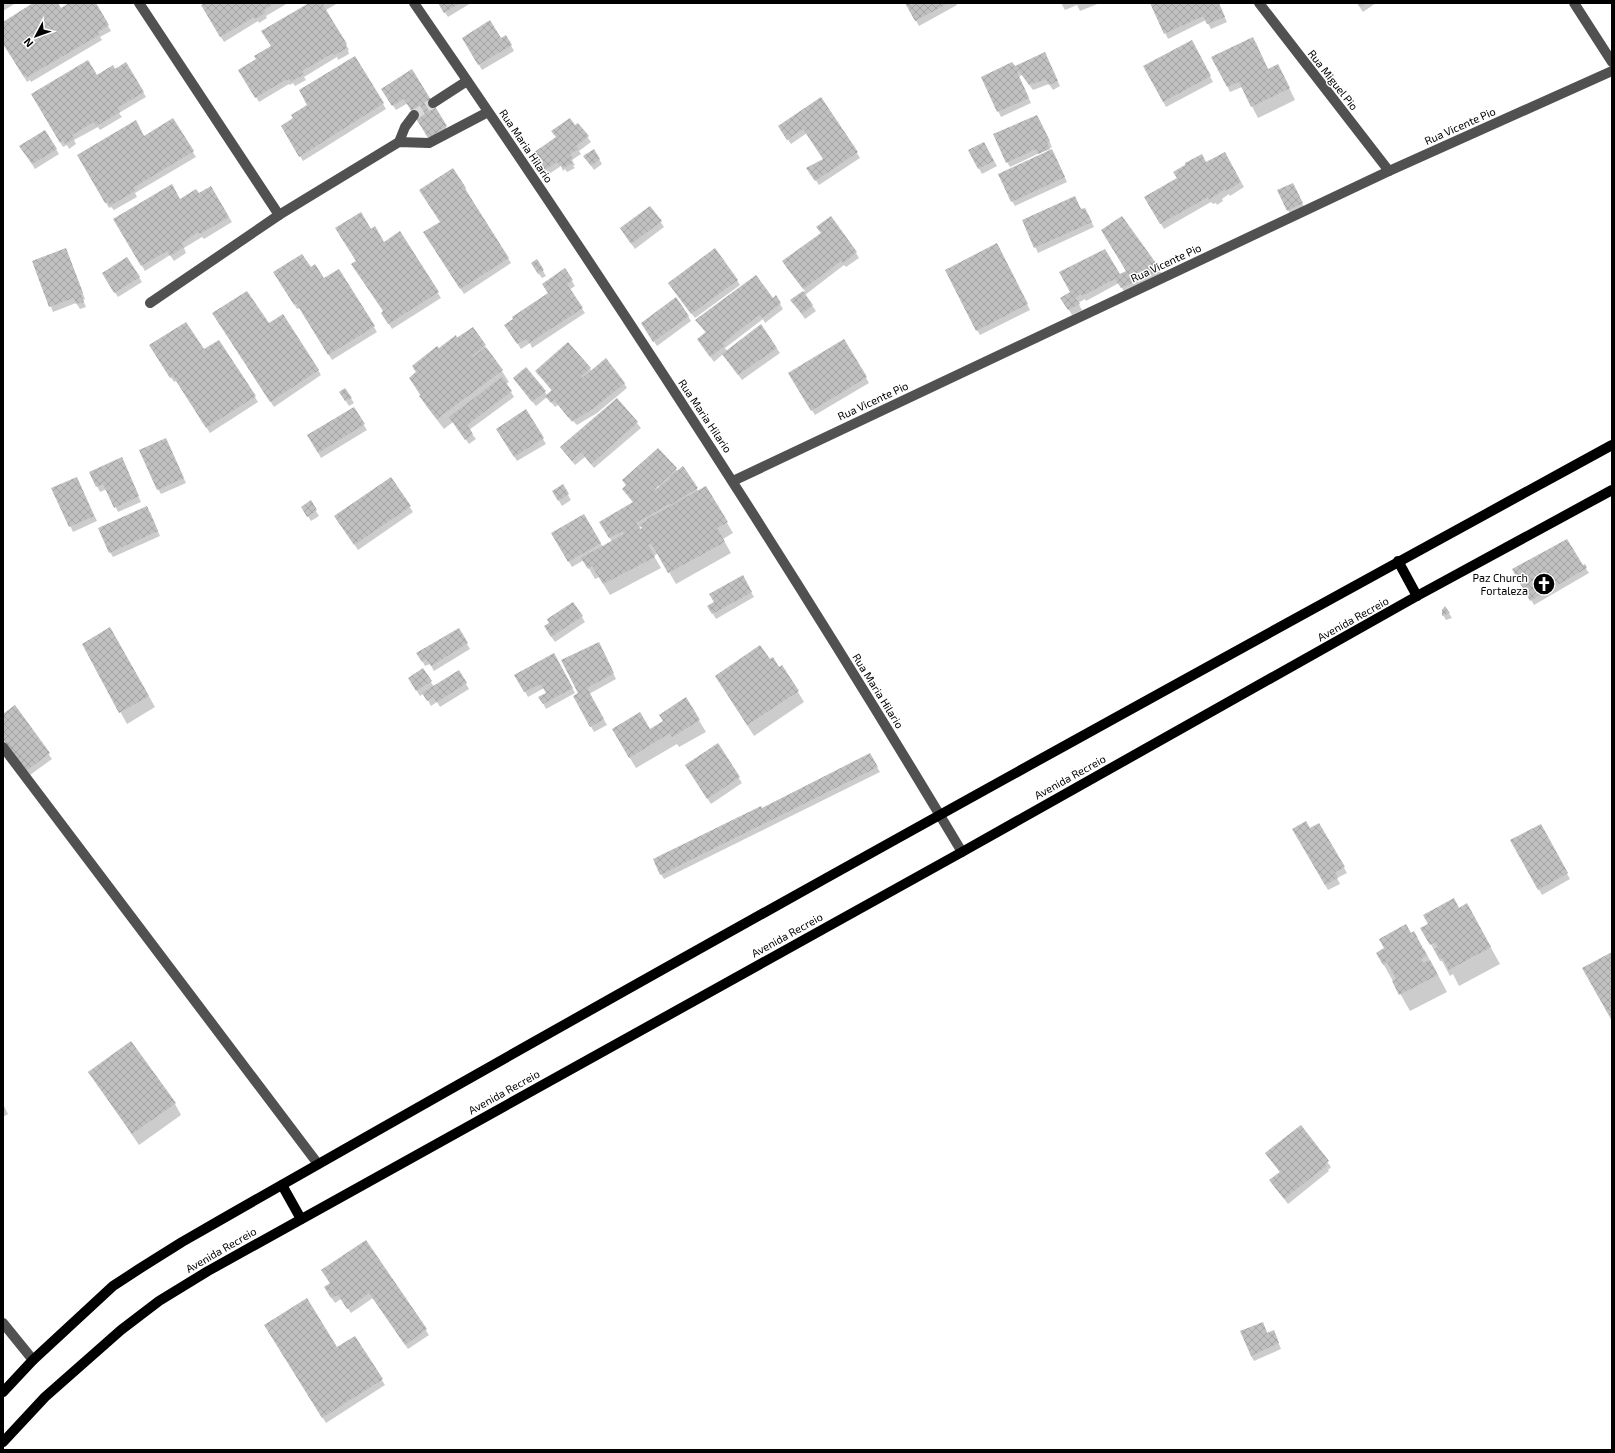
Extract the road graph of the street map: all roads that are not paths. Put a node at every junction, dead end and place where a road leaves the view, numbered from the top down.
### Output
1 (139, 3) edge
2 (414, 3) edge
3 (1259, 3) edge
4 (1574, 3) edge
5 (1612, 62) edge
6 (1612, 71) edge
7 (467, 81) junction
8 (434, 103) tunnel mouth
9 (488, 112) junction
10 (414, 115) tunnel mouth
11 (399, 142) junction
12 (1389, 171) junction
13 (279, 215) junction
14 (150, 303) dead end
15 (1612, 444) edge
16 (733, 481) junction
17 (1612, 490) edge
18 (1398, 561) junction
19 (1417, 596) junction
20 (3, 747) edge
21 (940, 814) junction
22 (962, 852) junction
23 (318, 1164) junction
24 (282, 1185) junction
25 (301, 1218) junction
26 (3, 1323) edge
27 (33, 1360) junction
28 (3, 1392) edge
29 (3, 1442) edge

1 - 13 street
2 - 7 street, Rua Maria Hilario
3 - 12 street, Rua Miguel Pio
4 - 5 street
6 - 12 street, Rua Vicente Pio
7 - 8 street
7 - 9 street, Rua Maria Hilario
9 - 11 street
9 - 16 street, Rua Maria Hilario
10 - 11 street
11 - 13 street
12 - 16 street, Rua Vicente Pio
13 - 14 street
15 - 18 main road
16 - 21 street, Rua Maria Hilario
17 - 19 main road, Avenida Recreio
18 - 19 main road
18 - 21 main road
19 - 22 main road, Avenida Recreio
20 - 23 street
21 - 22 street, Rua Maria Hilario
21 - 23 main road
22 - 25 main road, Avenida Recreio
23 - 24 main road
24 - 25 main road
24 - 27 main road
25 - 29 main road, Avenida Recreio
26 - 27 street
27 - 28 main road

